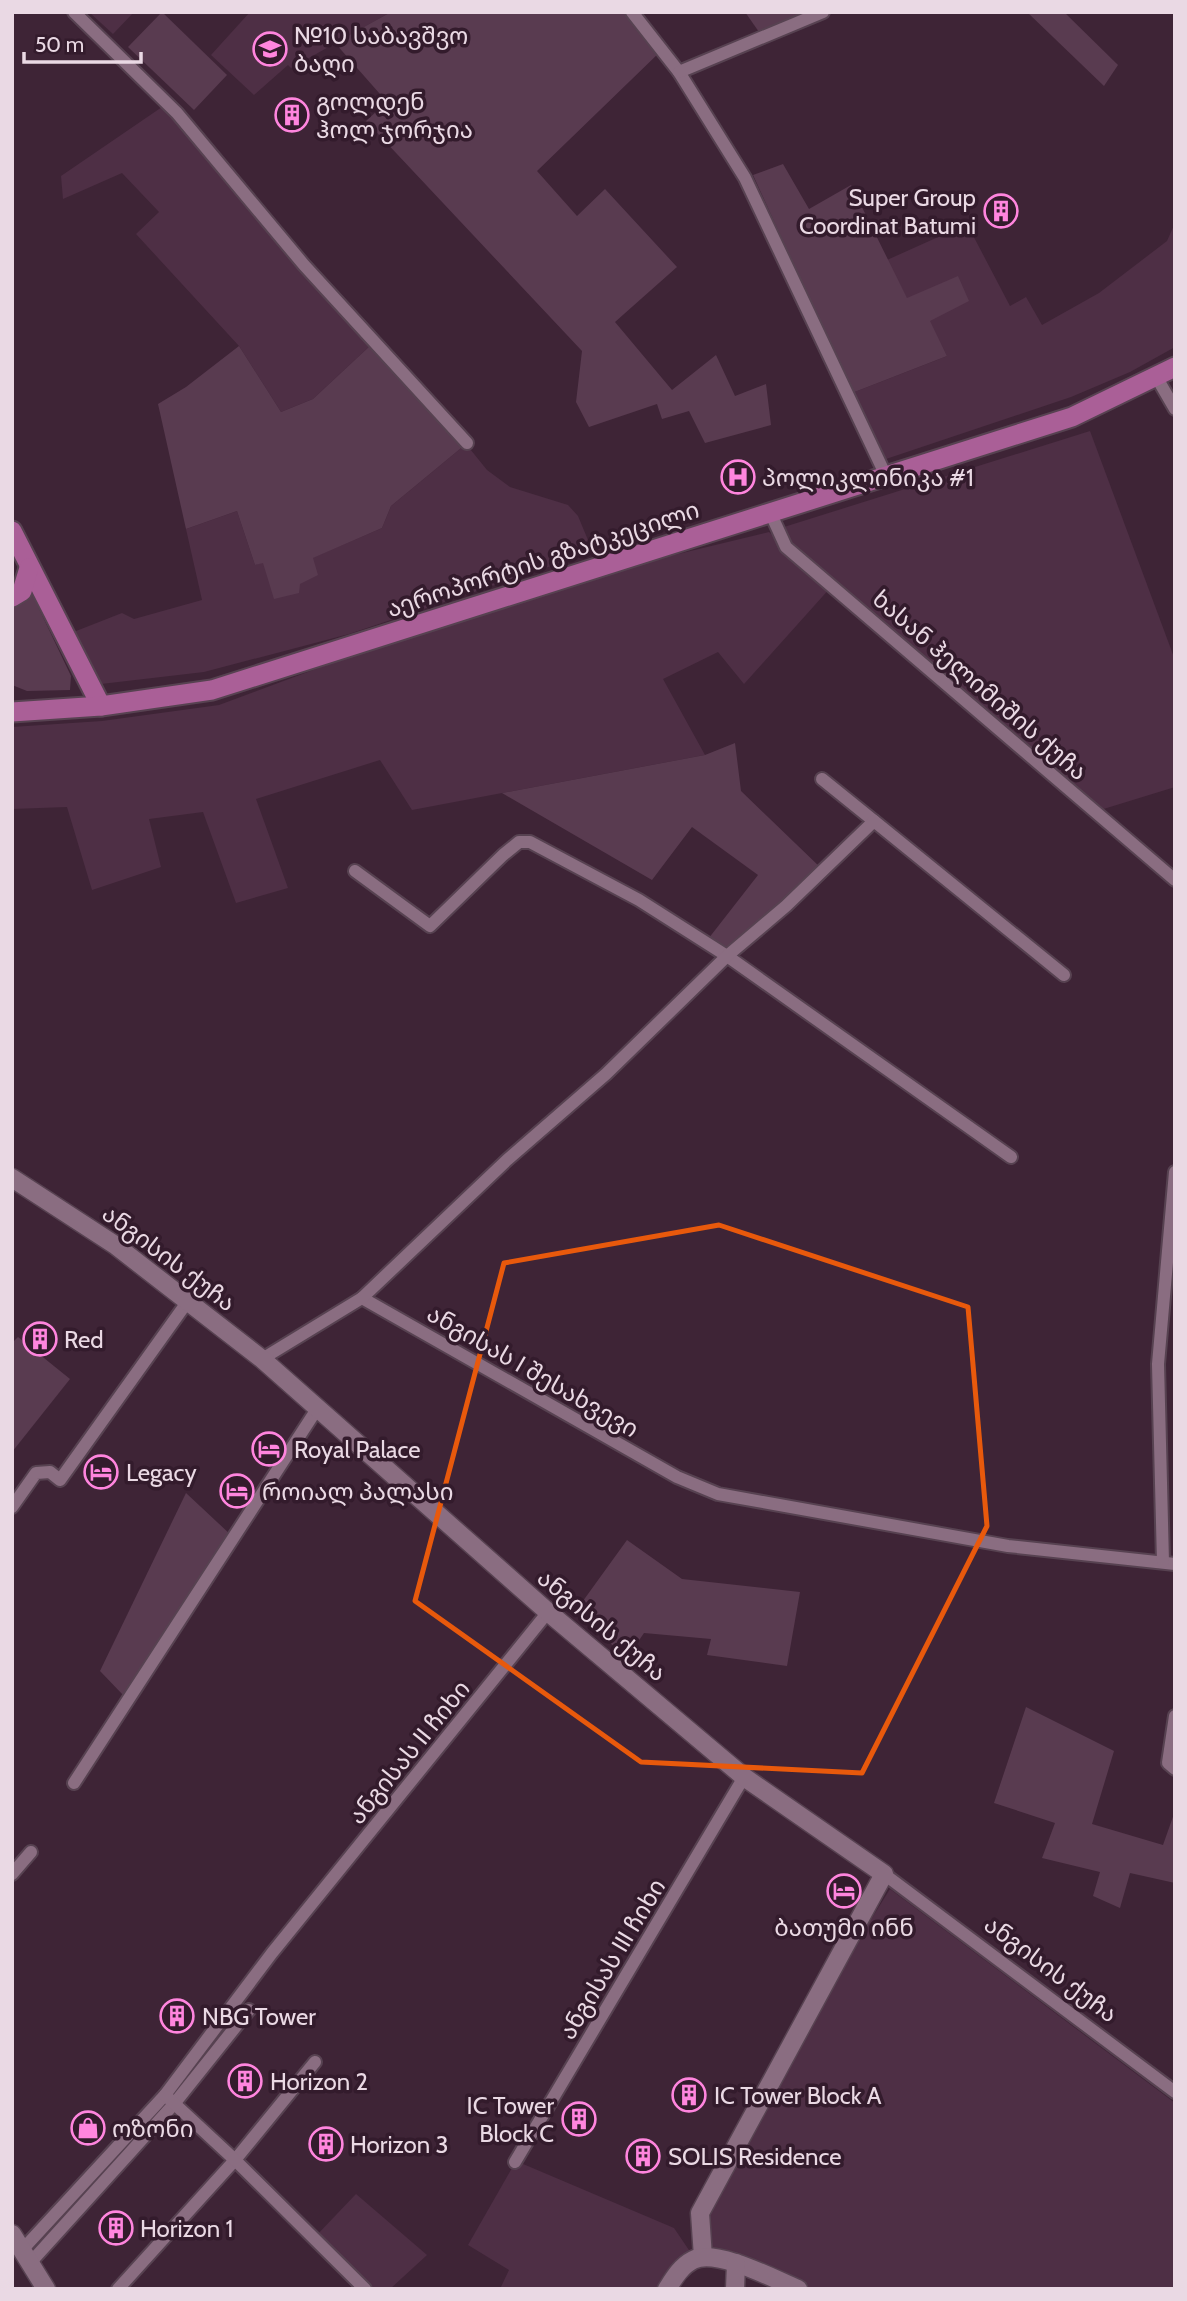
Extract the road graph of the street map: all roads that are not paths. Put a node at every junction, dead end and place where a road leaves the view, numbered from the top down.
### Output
1 (74, 12) edge
2 (632, 12) edge
3 (823, 12) edge
4 (679, 72) junction
5 (1175, 368) edge
6 (1157, 378) junction
7 (1175, 409) edge
8 (467, 443) dead end
9 (886, 476) junction
10 (770, 512) junction
11 (12, 531) edge
12 (29, 568) junction
13 (12, 597) edge
14 (101, 706) junction
15 (12, 712) edge
16 (822, 779) dead end
17 (874, 821) junction
18 (355, 872) dead end
19 (1175, 880) edge
20 (727, 956) junction
21 (1064, 975) dead end
22 (1011, 1157) dead end
23 (1175, 1172) edge
24 (12, 1178) edge
25 (362, 1298) junction
26 (188, 1301) junction
27 (262, 1359) junction
28 (317, 1409) junction
29 (12, 1507) edge
30 (1169, 1563) edge
31 (548, 1612) junction
32 (1175, 1716) edge
33 (1175, 1769) edge
34 (744, 1777) junction
35 (74, 1783) dead end
36 (31, 1852) dead end
37 (12, 1874) edge
38 (884, 1874) junction
39 (249, 2010) dead end
40 (315, 2063) dead end
41 (1175, 2092) edge
42 (169, 2100) junction
43 (235, 2160) junction
44 (515, 2162) dead end
45 (12, 2234) edge
46 (27, 2256) junction
47 (703, 2257) junction
48 (736, 2263) junction
49 (672, 2286) edge
50 (46, 2289) edge
51 (118, 2289) edge
52 (365, 2289) edge
53 (735, 2289) edge
54 (797, 2289) edge

1 - 8 street
2 - 4 street
3 - 4 street
4 - 9 street
5 - 6 main road, აეროპორტის გზატკეცილი
6 - 7 street
6 - 9 main road, აეროპორტის გზატკეცილი
9 - 10 main road, აეროპორტის გზატკეცილი
10 - 14 main road, აეროპორტის გზატკეცილი
10 - 19 street, ხასან ჰელიმიშის ქუჩა
11 - 12 main road
12 - 13 main road
12 - 14 main road
14 - 15 main road, აეროპორტის გზატკეცილი
16 - 17 street
17 - 20 street
17 - 21 street
18 - 20 street
20 - 22 street
20 - 25 street
23 - 30 street
24 - 26 street, ანგისის ქუჩა
25 - 27 street
25 - 30 street, ანგისას I შესახვევი
26 - 27 street, ანგისის ქუჩა
26 - 29 street
27 - 28 street, ანგისის ქუჩა
28 - 31 street, ანგისის ქუჩა
28 - 35 street
31 - 34 street, ანგისის ქუჩა
31 - 42 street, ანგისას II ჩიხი
32 - 33 street
34 - 38 street, ანგისის ქუჩა
34 - 44 street, ანგისას III ჩიხი
36 - 37 street
38 - 41 street, ანგისის ქუჩა
38 - 47 street
39 - 42 street
40 - 43 street
42 - 43 street
42 - 46 street
42 - 46 street
43 - 51 street
43 - 52 street
45 - 46 street
46 - 50 street
47 - 48 street
47 - 49 street
48 - 53 street
48 - 54 street

